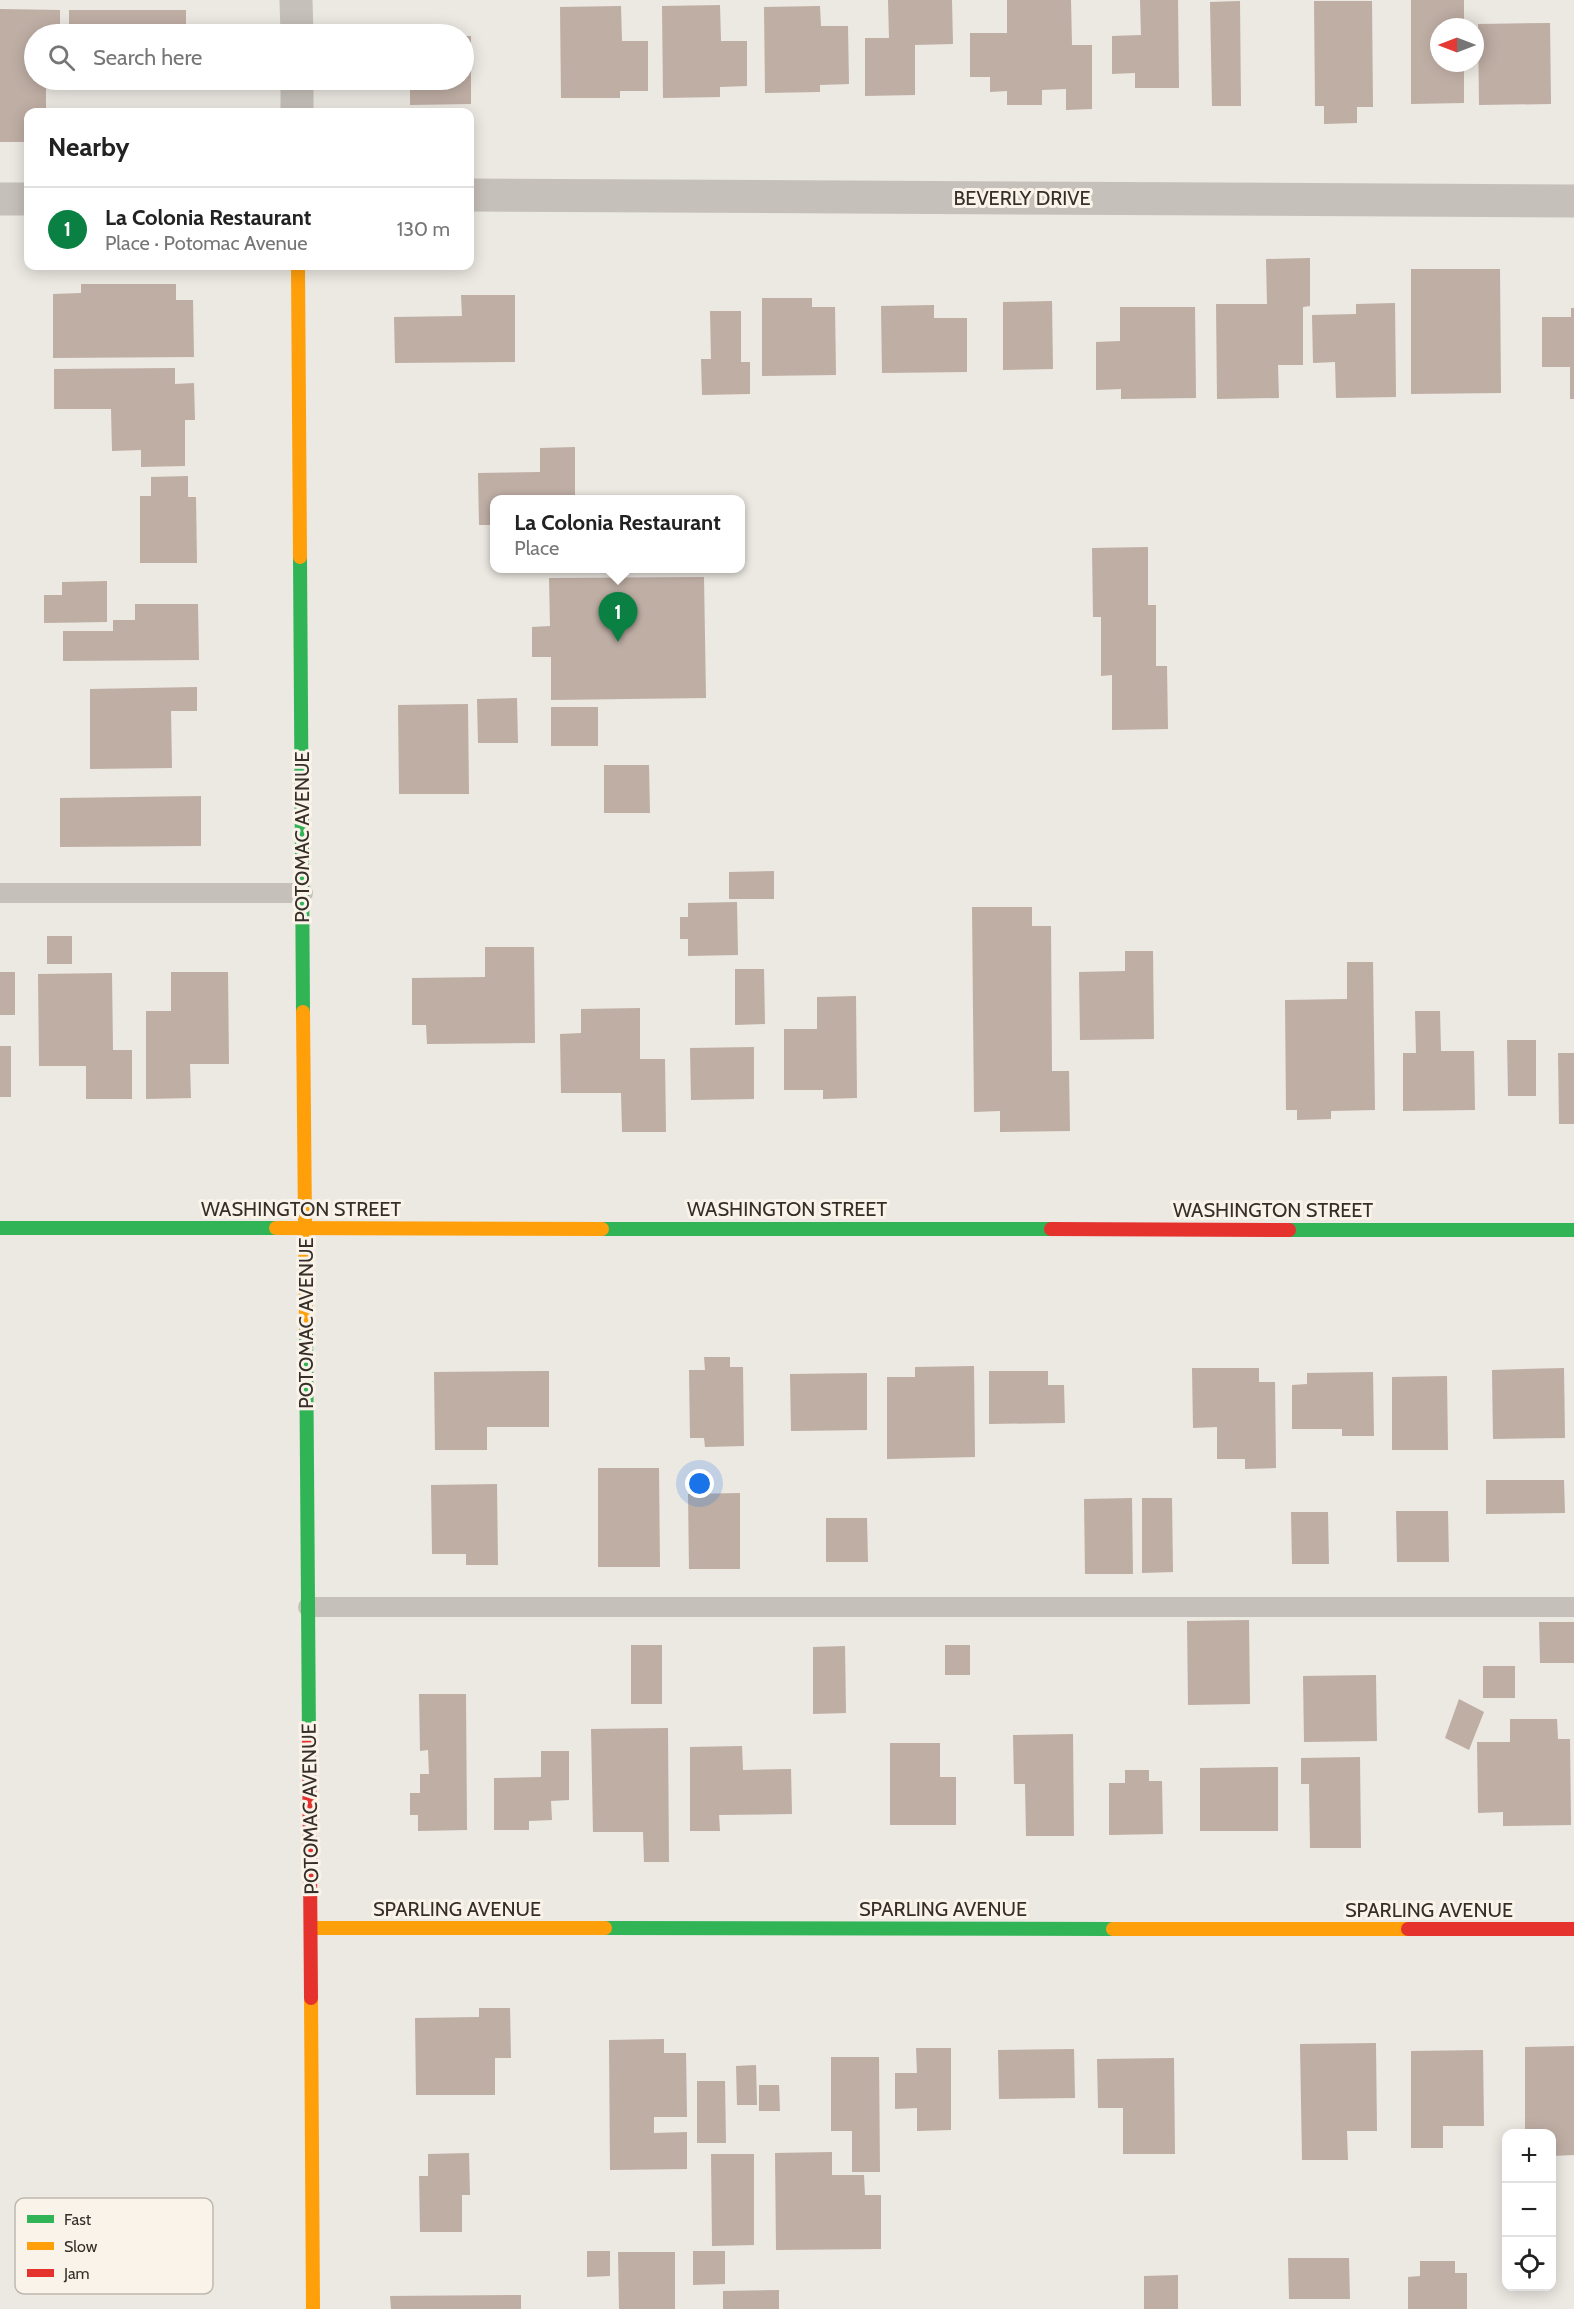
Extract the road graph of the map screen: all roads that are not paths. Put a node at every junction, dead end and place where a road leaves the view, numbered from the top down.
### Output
1 (296, 0) edge
2 (297, 24) edge
3 (297, 90) edge
4 (297, 108) edge
5 (474, 195) edge
6 (0, 199) edge
7 (24, 199) edge
8 (1574, 201) edge
9 (298, 270) edge
10 (0, 893) edge
11 (303, 893) junction
12 (0, 1228) edge
13 (305, 1229) junction
14 (1574, 1230) edge
15 (308, 1607) junction
16 (1574, 1607) edge
17 (311, 1928) junction
18 (1574, 1929) edge
19 (313, 2309) edge

1 - 2 street
3 - 4 street
5 - 8 street, BEVERLY DRIVE
6 - 7 street
9 - 11 street, POTOMAC AVENUE
10 - 11 lane
11 - 13 street, POTOMAC AVENUE
12 - 13 street, WASHINGTON STREET
13 - 14 street, WASHINGTON STREET
13 - 15 street, POTOMAC AVENUE
15 - 16 lane
15 - 17 street, POTOMAC AVENUE
17 - 18 street, SPARLING AVENUE
17 - 19 street, POTOMAC AVENUE

